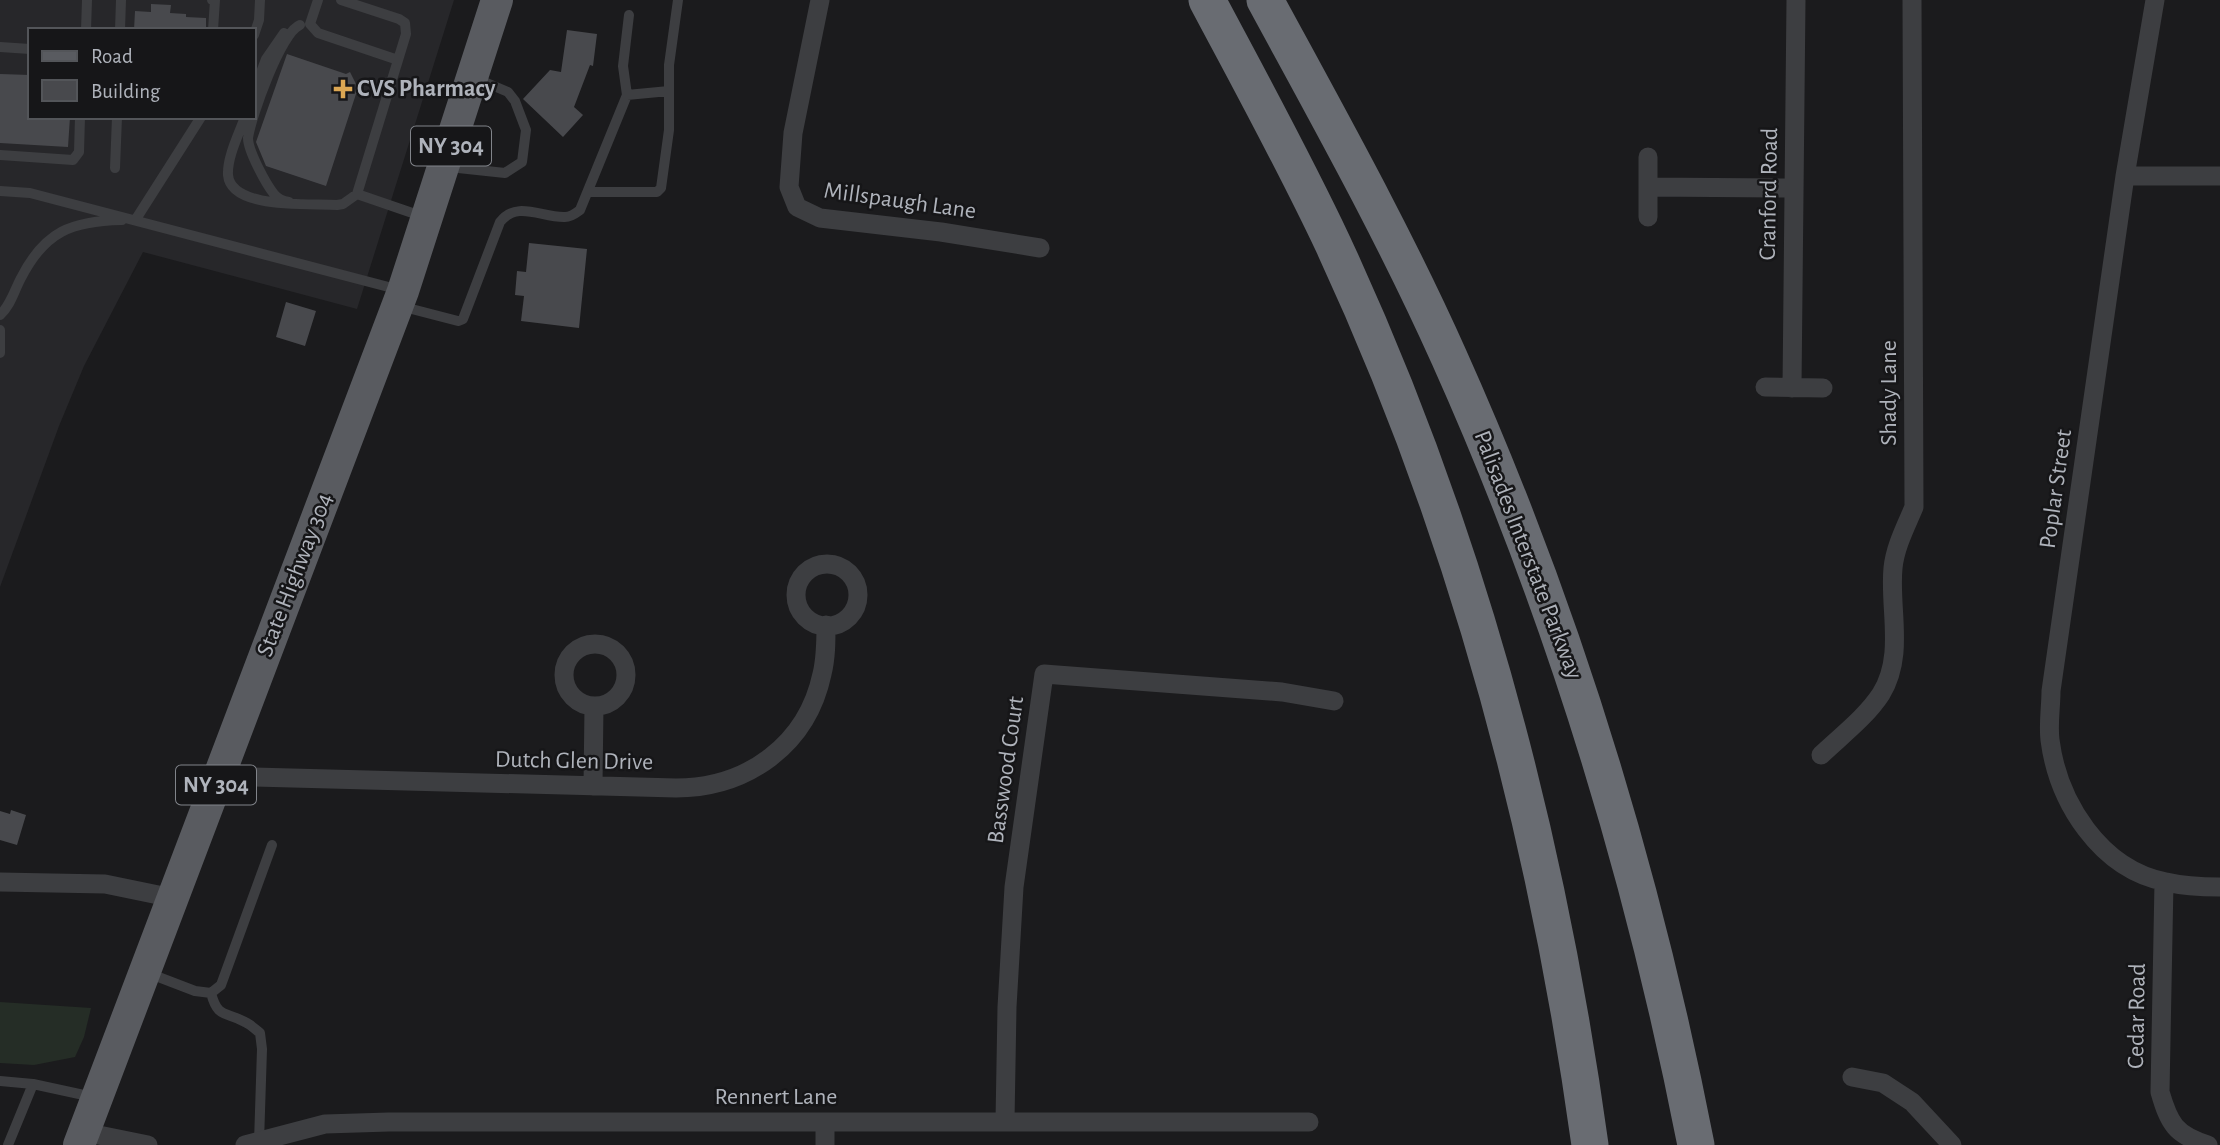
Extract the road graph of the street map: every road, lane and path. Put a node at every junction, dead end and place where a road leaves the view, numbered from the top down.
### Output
1 (87, 0) edge
2 (121, 0) edge
3 (212, 0) edge
4 (260, 0) edge
5 (318, 0) edge
6 (341, 0) edge
7 (497, 0) edge
8 (678, 0) edge
9 (820, 0) edge
10 (1207, 0) edge
11 (1265, 0) edge
12 (1796, 0) edge
13 (1912, 0) edge
14 (2155, 0) edge
15 (629, 15) dead end
16 (305, 24) junction
17 (86, 28) edge
18 (120, 28) edge
19 (213, 28) edge
20 (256, 30) edge
21 (0, 47) edge
22 (28, 49) edge
23 (398, 60) junction
24 (472, 77) junction
25 (256, 85) edge
26 (669, 91) junction
27 (627, 95) junction
28 (256, 114) edge
29 (80, 119) edge
30 (117, 119) edge
31 (123, 119) edge
32 (200, 119) edge
33 (244, 119) edge
34 (254, 119) edge
35 (116, 130) junction
36 (0, 155) edge
37 (1648, 157) dead end
38 (444, 167) junction
39 (115, 169) dead end
40 (2125, 176) junction
41 (2220, 176) edge
42 (1648, 187) junction
43 (1794, 188) junction
44 (0, 191) edge
45 (589, 192) junction
46 (357, 194) junction
47 (289, 202) junction
48 (1648, 217) dead end
49 (428, 218) junction
50 (136, 219) junction
51 (1040, 248) dead end
52 (401, 298) junction
53 (0, 315) edge
54 (0, 331) edge
55 (0, 353) edge
56 (1765, 387) dead end
57 (1792, 388) junction
58 (1823, 388) dead end
59 (826, 625) dead end
60 (1334, 702) dead end
61 (594, 705) dead end
62 (1822, 755) dead end
63 (219, 776) junction
64 (593, 786) junction
65 (272, 845) dead end
66 (0, 882) edge
67 (2164, 882) junction
68 (2220, 887) edge
69 (173, 898) junction
70 (145, 972) junction
71 (211, 993) junction
72 (1852, 1077) dead end
73 (0, 1082) edge
74 (33, 1084) junction
75 (97, 1098) junction
76 (1005, 1121) junction
77 (825, 1122) junction
78 (1309, 1122) dead end
79 (82, 1138) edge
80 (2194, 1143) edge
81 (252, 1144) edge
82 (8, 1145) edge
83 (148, 1145) edge
84 (825, 1145) edge
85 (1590, 1145) edge
86 (1696, 1145) edge
87 (1952, 1145) edge

1 - 17 lane
2 - 18 lane
3 - 19 lane
4 - 20 lane
5 - 16 lane
6 - 23 lane
7 - 24 main road, State Highway 304 / NY 304
8 - 26 lane
9 - 51 street, Millspaugh Lane
10 - 85 highway
11 - 86 highway, Palisades Interstate Parkway
12 - 43 street, Cranford Road
13 - 62 street, Shady Lane
14 - 40 street, Poplar Street
15 - 27 lane
16 - 23 lane
16 - 25 lane
16 - 28 lane
21 - 22 lane
23 - 46 lane
24 - 38 main road, State Highway 304 / NY 304
24 - 38 lane
26 - 27 lane
26 - 45 lane
27 - 45 lane
29 - 36 lane
30 - 35 lane
31 - 35 lane
32 - 50 lane
33 - 47 lane
34 - 47 lane
35 - 39 lane
37 - 42 street
38 - 49 main road, State Highway 304 / NY 304
40 - 41 street
40 - 67 street, Poplar Street
42 - 43 street
42 - 48 street
43 - 57 street, Cranford Road
44 - 50 lane
45 - 52 lane
46 - 47 lane
46 - 49 lane
49 - 52 main road, State Highway 304 / NY 304
50 - 52 lane
50 - 53 lane
52 - 63 main road, State Highway 304 / NY 304
54 - 55 lane
56 - 57 street
57 - 58 street
59 - 64 street, Dutch Glen Drive
60 - 76 street, Basswood Court
61 - 64 street
63 - 64 street, Dutch Glen Drive
63 - 69 main road, State Highway 304 / NY 304
65 - 71 lane
66 - 69 street
67 - 68 street, Poplar Street
67 - 80 street, Cedar Road
69 - 70 main road, State Highway 304 / NY 304
70 - 71 lane
70 - 75 main road, State Highway 304 / NY 304
71 - 81 lane
72 - 87 street
73 - 74 lane
74 - 75 lane
74 - 82 lane
75 - 79 main road, State Highway 304 / NY 304
76 - 77 street, Rennert Lane
76 - 78 street, Rennert Lane
77 - 81 street, Rennert Lane
77 - 84 street
79 - 83 street

